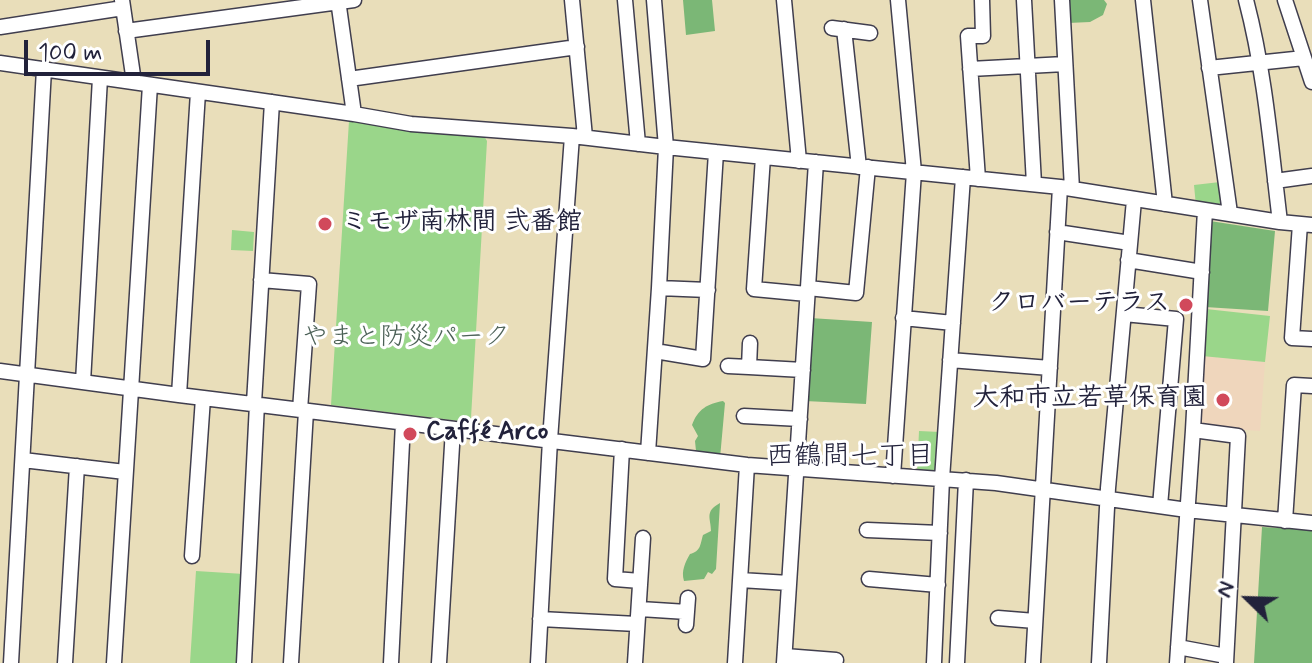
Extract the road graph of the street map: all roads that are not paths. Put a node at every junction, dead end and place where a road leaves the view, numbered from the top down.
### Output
1 (572, 0) edge
2 (625, 0) edge
3 (654, 0) edge
4 (784, 0) edge
5 (898, 0) edge
6 (982, 0) edge
7 (1024, 0) edge
8 (1062, 0) edge
9 (1143, 0) edge
10 (1200, 0) edge
11 (1246, 0) edge
12 (1285, 0) edge
13 (344, 1) edge
14 (123, 4) edge
15 (258, 6) edge
16 (0, 27) edge
17 (126, 31) junction
18 (870, 33) dead end
19 (577, 47) junction
20 (1304, 58) junction
21 (1259, 62) junction
22 (0, 63) edge
23 (1065, 64) junction
24 (1028, 66) junction
25 (1209, 68) junction
26 (44, 69) junction
27 (970, 69) junction
28 (100, 78) junction
29 (349, 79) junction
30 (134, 82) junction
31 (1312, 82) edge
32 (150, 85) junction
33 (198, 92) junction
34 (272, 102) junction
35 (354, 114) junction
36 (579, 137) junction
37 (638, 144) junction
38 (666, 147) junction
39 (716, 152) junction
40 (763, 157) junction
41 (799, 161) junction
42 (816, 162) junction
43 (864, 167) junction
44 (914, 172) junction
45 (1312, 176) edge
46 (970, 178) junction
47 (1275, 181) junction
48 (1034, 184) junction
49 (1066, 188) junction
50 (1134, 200) junction
51 (1165, 204) junction
52 (1205, 210) junction
53 (1230, 213) junction
54 (1280, 222) junction
55 (1306, 225) edge
56 (1057, 232) junction
57 (1130, 243) junction
58 (1128, 260) junction
59 (1202, 272) junction
60 (261, 280) junction
61 (659, 288) junction
62 (708, 290) junction
63 (808, 291) junction
64 (1124, 314) junction
65 (903, 318) junction
66 (953, 323) junction
67 (1312, 339) edge
68 (750, 343) dead end
69 (655, 351) junction
70 (950, 360) junction
71 (728, 366) dead end
72 (749, 367) junction
73 (1050, 368) junction
74 (803, 370) junction
75 (0, 371) edge
76 (28, 374) junction
77 (83, 382) junction
78 (1312, 386) edge
79 (132, 388) junction
80 (179, 395) junction
81 (203, 398) junction
82 (255, 404) junction
83 (303, 410) junction
84 (744, 416) dead end
85 (800, 419) junction
86 (403, 423) junction
87 (453, 429) junction
88 (1193, 430) junction
89 (550, 440) junction
90 (622, 449) junction
91 (648, 453) junction
92 (23, 460) junction
93 (747, 465) junction
94 (77, 466) junction
95 (797, 470) junction
96 (125, 472) junction
97 (893, 476) junction
98 (942, 479) junction
99 (966, 480) junction
100 (1043, 489) junction
101 (1108, 499) junction
102 (1160, 506) junction
103 (1187, 510) junction
104 (1234, 516) junction
105 (1285, 521) junction
106 (1312, 523) edge
107 (867, 530) dead end
108 (940, 533) junction
109 (643, 538) dead end
110 (192, 556) dead end
111 (869, 579) dead end
112 (740, 580) junction
113 (640, 581) junction
114 (789, 583) junction
115 (938, 585) junction
116 (687, 612) dead end
117 (638, 617) junction
118 (998, 618) dead end
119 (540, 619) junction
120 (1035, 621) junction
121 (1178, 647) junction
122 (837, 656) edge
123 (785, 660) edge
124 (1226, 660) edge
125 (0, 662) edge
126 (10, 663) edge
127 (65, 663) edge
128 (114, 663) edge
129 (244, 663) edge
130 (291, 663) edge
131 (391, 663) edge
132 (439, 663) edge
133 (538, 663) edge
134 (635, 663) edge
135 (735, 663) edge
136 (934, 663) edge
137 (957, 663) edge
138 (1033, 663) edge
139 (1099, 663) edge
140 (1177, 663) edge

1 - 19 street
2 - 37 street
3 - 38 street
4 - 41 street
5 - 44 street
6 - 27 street
7 - 24 street
8 - 23 street
9 - 51 street
10 - 25 street
11 - 21 street
12 - 20 street
13 - 15 street
13 - 29 street
14 - 16 street
14 - 17 street
15 - 17 street
17 - 30 street
18 - 43 street
19 - 29 street
19 - 36 street
20 - 21 street
20 - 31 street
21 - 25 street
21 - 47 street
22 - 26 street
23 - 24 street
23 - 49 street
24 - 27 street
24 - 48 street
25 - 53 street
26 - 28 street
26 - 76 street
27 - 46 street
28 - 30 street
28 - 77 street
29 - 35 street
30 - 32 street
32 - 33 street
32 - 79 street
33 - 34 street
33 - 80 street
34 - 35 street
34 - 60 street
35 - 36 street
36 - 37 street
36 - 89 street
37 - 38 street
38 - 39 street
38 - 61 street
39 - 40 street
39 - 62 street
40 - 41 street
40 - 63 street
41 - 42 street
42 - 43 street
42 - 63 street
43 - 44 street
43 - 63 street
44 - 46 street
44 - 65 street
45 - 47 street
46 - 48 street
46 - 66 street
47 - 54 street
48 - 49 street
49 - 50 street
49 - 56 street
50 - 51 street
50 - 57 street
51 - 52 street
52 - 53 street
52 - 59 street
53 - 54 street
54 - 55 street
55 - 67 street
56 - 57 street
56 - 73 street
57 - 58 street
58 - 59 street
58 - 64 street
59 - 88 street
60 - 82 street
60 - 83 street
61 - 62 street
61 - 69 street
62 - 69 street
63 - 74 street
64 - 101 street
64 - 102 street
65 - 66 street
65 - 97 street
66 - 70 street
68 - 72 street
69 - 91 street
70 - 73 street
70 - 98 street
71 - 72 street
72 - 74 street
73 - 100 street
74 - 85 street
75 - 76 street
76 - 77 street
76 - 92 street
77 - 79 street
78 - 105 street
79 - 80 street
79 - 96 street
80 - 81 street
81 - 82 street
81 - 110 street
82 - 83 street
82 - 129 street
83 - 86 street
83 - 130 street
84 - 85 street
85 - 95 street
86 - 87 street
86 - 131 street
87 - 89 street
87 - 132 street
88 - 103 street
88 - 104 street
89 - 90 street
89 - 119 street
90 - 91 street
90 - 113 street
91 - 93 street
92 - 94 street
92 - 126 street
93 - 95 street
93 - 112 street
94 - 96 street
94 - 127 street
95 - 97 street
95 - 114 street
96 - 128 street
97 - 98 street
98 - 99 street
98 - 108 street
99 - 100 street
99 - 137 street
100 - 101 street
100 - 120 street
101 - 102 street
101 - 139 street
102 - 103 street
103 - 104 street
103 - 121 street
104 - 105 street
104 - 124 street
105 - 106 street
107 - 108 street
108 - 115 street
109 - 113 street
111 - 115 street
112 - 114 street
112 - 135 street
113 - 117 street
114 - 123 street
115 - 136 street
116 - 117 street
117 - 119 street
117 - 134 street
118 - 120 street
119 - 133 street
120 - 138 street
121 - 124 street
121 - 140 street
122 - 123 street
125 - 126 street

